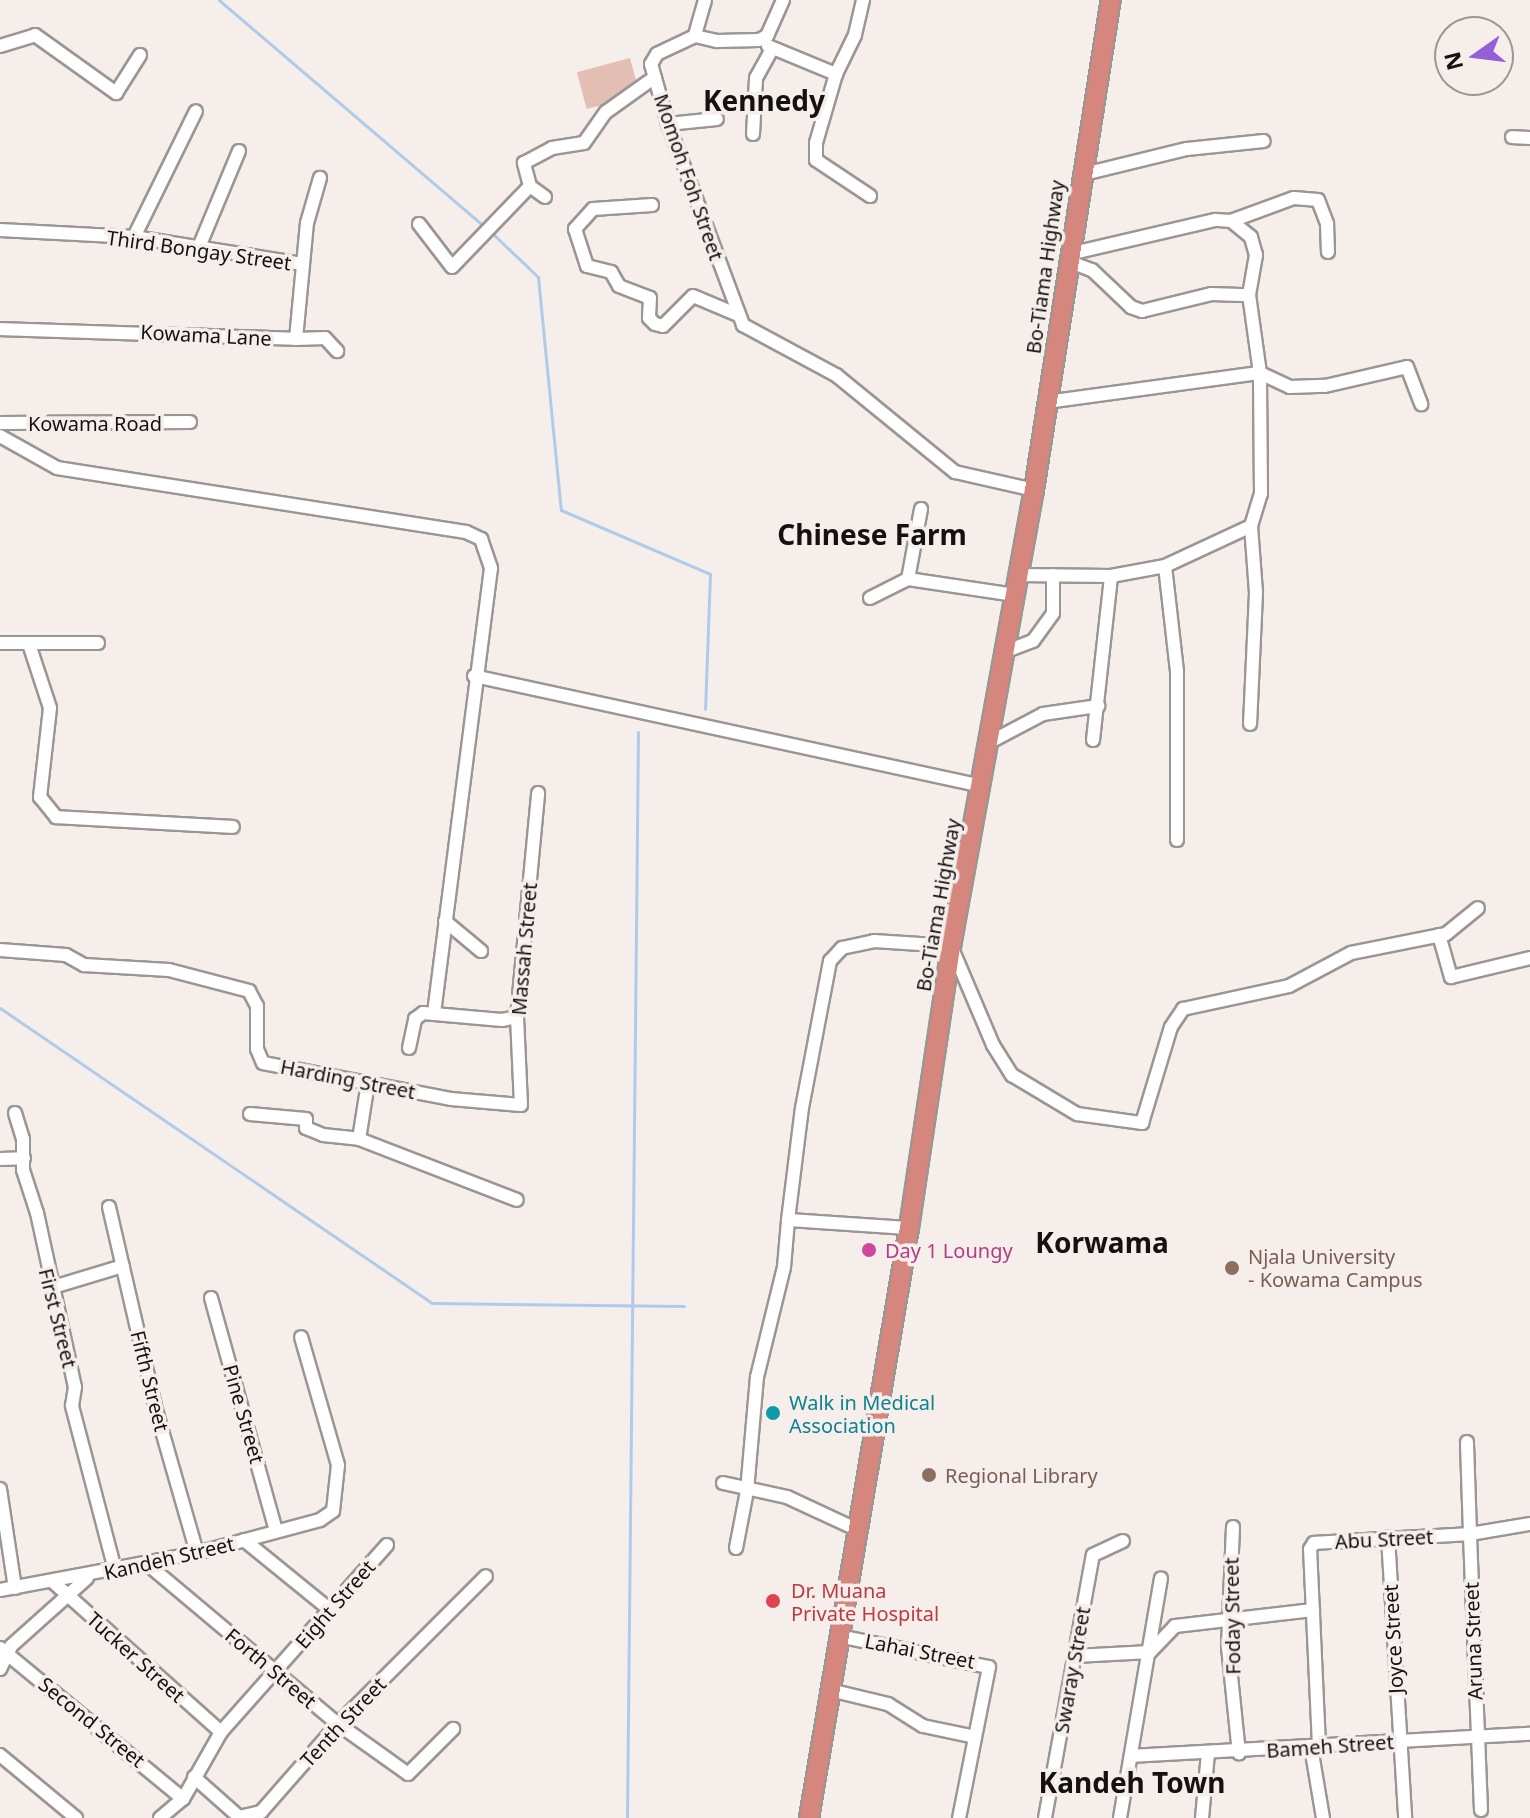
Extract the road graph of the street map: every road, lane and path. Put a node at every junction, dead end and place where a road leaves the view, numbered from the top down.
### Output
1 (705, 0) edge
2 (783, 0) edge
3 (863, 0) edge
4 (1111, 0) edge
5 (695, 36) junction
6 (759, 40) junction
7 (0, 46) edge
8 (772, 49) junction
9 (140, 55) dead end
10 (836, 74) junction
11 (655, 77) junction
12 (196, 111) dead end
13 (717, 119) dead end
14 (668, 124) junction
15 (753, 134) dead end
16 (1512, 137) dead end
17 (1530, 138) edge
18 (1264, 141) dead end
19 (239, 151) dead end
20 (1080, 175) junction
21 (320, 178) dead end
22 (530, 186) junction
23 (870, 196) dead end
24 (545, 197) dead end
25 (652, 205) dead end
26 (1231, 221) junction
27 (419, 224) dead end
28 (0, 230) edge
29 (134, 237) junction
30 (199, 247) junction
31 (1328, 252) dead end
32 (1068, 257) junction
33 (302, 264) junction
34 (1249, 295) junction
35 (738, 315) junction
36 (0, 329) edge
37 (296, 339) junction
38 (337, 351) dead end
39 (1260, 373) junction
40 (1047, 402) junction
41 (1421, 404) dead end
42 (190, 422) dead end
43 (0, 423) edge
44 (0, 436) edge
45 (1034, 490) junction
46 (921, 509) dead end
47 (1251, 526) junction
48 (1165, 566) junction
49 (1017, 575) junction
50 (1053, 575) junction
51 (1111, 576) junction
52 (908, 579) junction
53 (1015, 595) junction
54 (870, 598) dead end
55 (0, 643) edge
56 (98, 643) dead end
57 (29, 644) junction
58 (1004, 652) junction
59 (474, 676) junction
60 (1098, 706) junction
61 (1250, 724) dead end
62 (1093, 740) dead end
63 (990, 742) junction
64 (982, 786) junction
65 (538, 793) dead end
66 (233, 827) dead end
67 (1177, 840) dead end
68 (1478, 908) dead end
69 (445, 921) junction
70 (486, 932) dead end
71 (1439, 935) junction
72 (951, 946) junction
73 (0, 950) edge
74 (1529, 955) edge
75 (434, 1011) junction
76 (517, 1017) junction
77 (409, 1048) dead end
78 (368, 1083) junction
79 (521, 1105) joint
80 (15, 1113) dead end
81 (250, 1114) dead end
82 (359, 1139) junction
83 (24, 1158) junction
84 (0, 1159) edge
85 (517, 1200) dead end
86 (109, 1207) dead end
87 (788, 1220) junction
88 (909, 1228) junction
89 (123, 1266) junction
90 (50, 1288) junction
91 (211, 1298) dead end
92 (301, 1337) dead end
93 (1467, 1442) dead end
94 (723, 1483) dead end
95 (0, 1489) edge
96 (747, 1491) junction
97 (1530, 1524) edge
98 (1233, 1527) dead end
99 (858, 1530) junction
100 (276, 1531) junction
101 (1470, 1534) junction
102 (1388, 1537) junction
103 (244, 1540) junction
104 (1123, 1541) dead end
105 (387, 1545) dead end
106 (736, 1548) dead end
107 (197, 1553) junction
108 (146, 1563) junction
109 (115, 1570) junction
110 (90, 1576) junction
111 (486, 1576) dead end
112 (1161, 1578) dead end
113 (52, 1581) junction
114 (15, 1588) junction
115 (0, 1590) edge
116 (67, 1593) junction
117 (329, 1609) junction
118 (1313, 1610) junction
119 (1229, 1623) junction
120 (839, 1636) junction
121 (3, 1651) edge
122 (1150, 1652) junction
123 (1075, 1656) junction
124 (0, 1669) edge
125 (275, 1672) junction
126 (830, 1690) junction
127 (338, 1724) junction
128 (453, 1729) dead end
129 (221, 1732) junction
130 (1530, 1734) edge
131 (1477, 1736) junction
132 (975, 1737) junction
133 (1399, 1740) junction
134 (1315, 1747) junction
135 (1208, 1753) junction
136 (1239, 1753) junction
137 (0, 1755) edge
138 (1131, 1756) junction
139 (194, 1777) junction
140 (183, 1799) junction
141 (1481, 1810) dead end
142 (76, 1818) edge
143 (160, 1818) edge
144 (809, 1818) edge
145 (959, 1818) edge
146 (1045, 1818) edge
147 (1120, 1818) edge
148 (1202, 1818) edge
149 (1323, 1818) edge
150 (1405, 1818) edge

1 - 5 street
2 - 6 street
3 - 10 street
4 - 20 highway, Bo-Tiama Highway
5 - 6 street
5 - 11 street, Momoh Foh Street
6 - 8 street
7 - 9 street
8 - 10 street
8 - 15 street
10 - 23 street
11 - 14 street, Momoh Foh Street
11 - 22 street
12 - 29 street
13 - 14 street
14 - 35 street, Momoh Foh Street
16 - 17 street
18 - 20 street
19 - 30 street
20 - 32 highway, Bo-Tiama Highway
21 - 33 street, Kowama Lane
22 - 24 street
22 - 27 street
25 - 35 street
26 - 31 street
26 - 32 street
26 - 34 street
28 - 29 street, Third Bongay Street
29 - 30 street, Third Bongay Street
30 - 33 street, Third Bongay Street
32 - 34 street
32 - 40 highway, Bo-Tiama Highway
33 - 37 street, Kowama Lane
34 - 39 street
35 - 45 street
36 - 37 street, Kowama Lane
37 - 38 street
39 - 40 street
39 - 41 street
39 - 47 street
40 - 45 highway, Bo-Tiama Highway
42 - 43 street, Kowama Road
44 - 59 street
45 - 49 highway, Bo-Tiama Highway
46 - 52 street
47 - 48 street
47 - 61 street
48 - 51 street
48 - 67 street
49 - 50 street
49 - 53 highway, Bo-Tiama Highway
50 - 51 street
50 - 58 street
51 - 60 street
52 - 53 street
52 - 54 street
53 - 58 highway, Bo-Tiama Highway
55 - 57 street
56 - 57 street
57 - 66 street
58 - 63 highway, Bo-Tiama Highway
59 - 64 street
59 - 69 street
60 - 62 street
60 - 63 street
63 - 64 highway, Bo-Tiama Highway
64 - 72 highway, Bo-Tiama Highway
65 - 76 street, Massah Street
68 - 71 street
69 - 70 street
69 - 75 street
71 - 72 street
71 - 74 street
72 - 87 street
72 - 88 highway, Bo-Tiama Highway
73 - 78 street, Harding Street
75 - 76 street
75 - 77 street
76 - 79 street, Massah Street
78 - 79 street, Harding Street
78 - 82 street
80 - 83 street, First Street
81 - 82 street
82 - 85 street
83 - 84 street
83 - 90 street, First Street
86 - 89 street, Fifth Street
87 - 88 street
87 - 96 street
88 - 99 highway, Bo-Tiama Highway
89 - 90 street
89 - 107 street, Fifth Street
90 - 109 street, First Street
91 - 100 street, Pine Street
92 - 100 street, Kandeh Street
93 - 101 street
94 - 96 street
95 - 114 street
96 - 99 street
96 - 106 street
97 - 101 street
98 - 119 street, Foday Street
99 - 120 highway, Bo-Tiama Highway
100 - 103 street, Kandeh Street
101 - 102 street, Abu Street
101 - 131 street, Aruna Street
102 - 118 street, Abu Street
102 - 133 street, Joyce Street
103 - 107 street, Kandeh Street
103 - 117 street
104 - 123 street, Swaray Street
105 - 117 street, Eight Street
107 - 108 street, Kandeh Street
108 - 109 street, Kandeh Street
108 - 125 street, Forth Street
109 - 110 street, Kandeh Street
110 - 113 street, Kandeh Street
110 - 116 street
111 - 127 street, Tenth Street
112 - 122 street
113 - 114 street, Kandeh Street
113 - 116 street, Tucker Street
114 - 115 street, Kandeh Street
116 - 121 street
116 - 129 street, Tucker Street
117 - 125 street, Eight Street
118 - 119 street
118 - 134 street, Abu Street
119 - 122 street
119 - 136 street, Foday Street
120 - 126 highway, Bo-Tiama Highway
120 - 132 street, Lahai Street
121 - 124 street
121 - 140 street, Second Street
122 - 123 street
122 - 138 street
123 - 146 street, Swaray Street
125 - 127 street, Forth Street
125 - 129 street, Eight Street
126 - 132 street
126 - 144 highway, Bo-Tiama Highway
127 - 128 street, Forth Street
127 - 139 street, Tenth Street
129 - 139 street, Eight Street
130 - 131 street, Bameh Street
131 - 133 street, Bameh Street
131 - 141 street, Aruna Street
132 - 145 street, Lahai Street
133 - 134 street, Bameh Street
133 - 150 street, Joyce Street
134 - 136 street, Bameh Street
134 - 149 street, Abu Street
135 - 136 street, Bameh Street
135 - 138 street, Bameh Street
135 - 148 street
137 - 142 street
138 - 147 street
139 - 140 street, Eight Street
140 - 143 street

